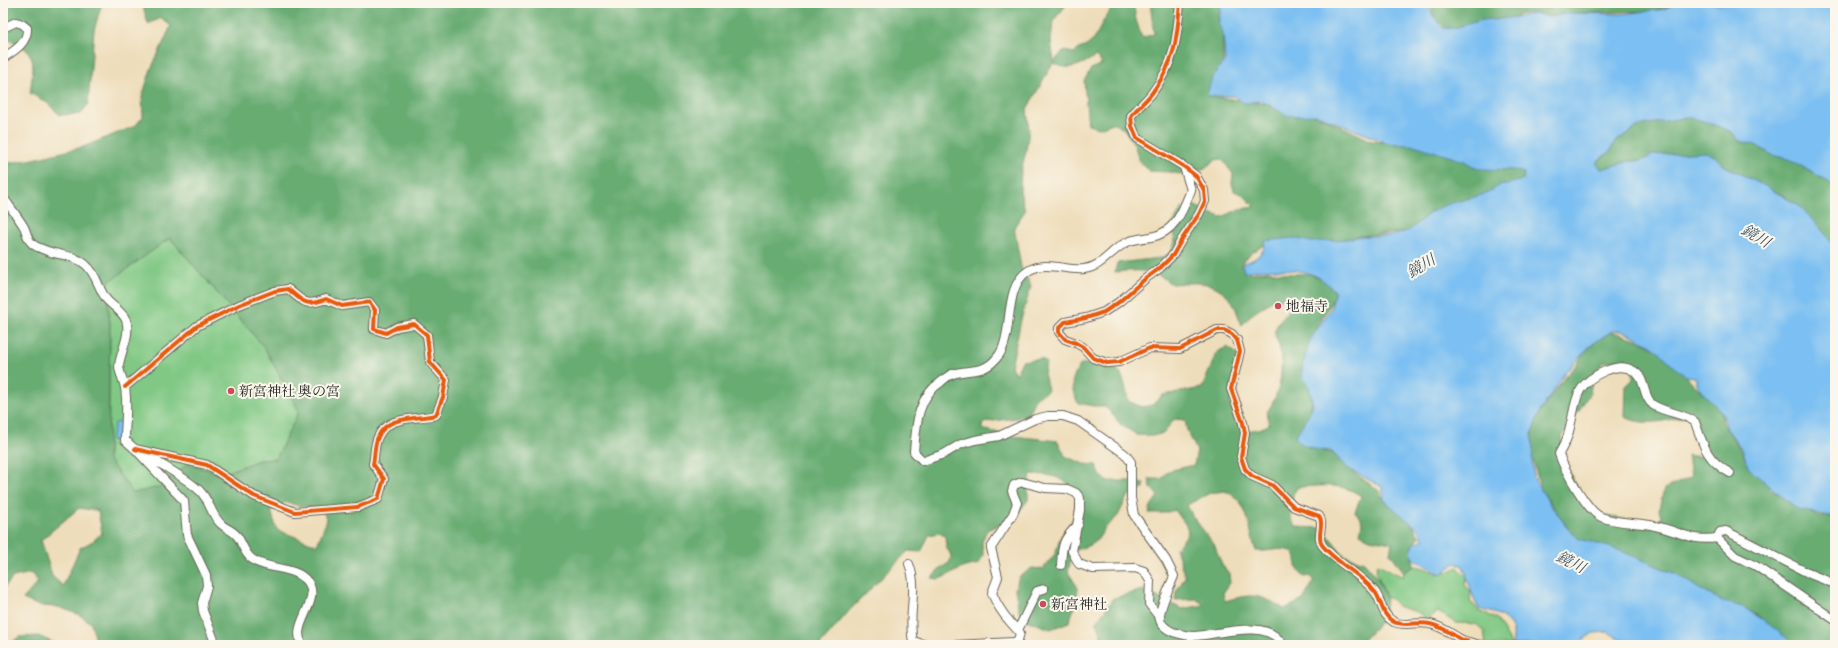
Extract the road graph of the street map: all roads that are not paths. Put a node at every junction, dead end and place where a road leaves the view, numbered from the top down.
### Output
1 (1180, 3) edge
2 (3, 28) edge
3 (3, 58) edge
4 (1183, 166) junction
5 (3, 197) edge
6 (125, 387) junction
7 (135, 449) junction
8 (1730, 474) dead end
9 (1078, 525) junction
10 (1717, 538) junction
11 (909, 564) dead end
12 (1061, 565) dead end
13 (1835, 584) edge
14 (1044, 589) dead end
15 (1160, 618) junction
16 (1835, 620) edge
17 (1018, 630) junction
18 (988, 644) edge
19 (216, 645) edge
20 (303, 645) edge
21 (926, 645) edge
22 (955, 645) edge
23 (1282, 645) edge
24 (1480, 645) edge

1 - 4 street
2 - 3 street
4 - 15 street
4 - 24 street
5 - 6 street
6 - 7 street
6 - 7 street
7 - 19 street
7 - 20 street
8 - 10 street
9 - 12 street
9 - 15 street
9 - 17 street
10 - 13 street
10 - 16 street
11 - 21 street
14 - 17 street
15 - 23 street
17 - 18 street
18 - 22 street

